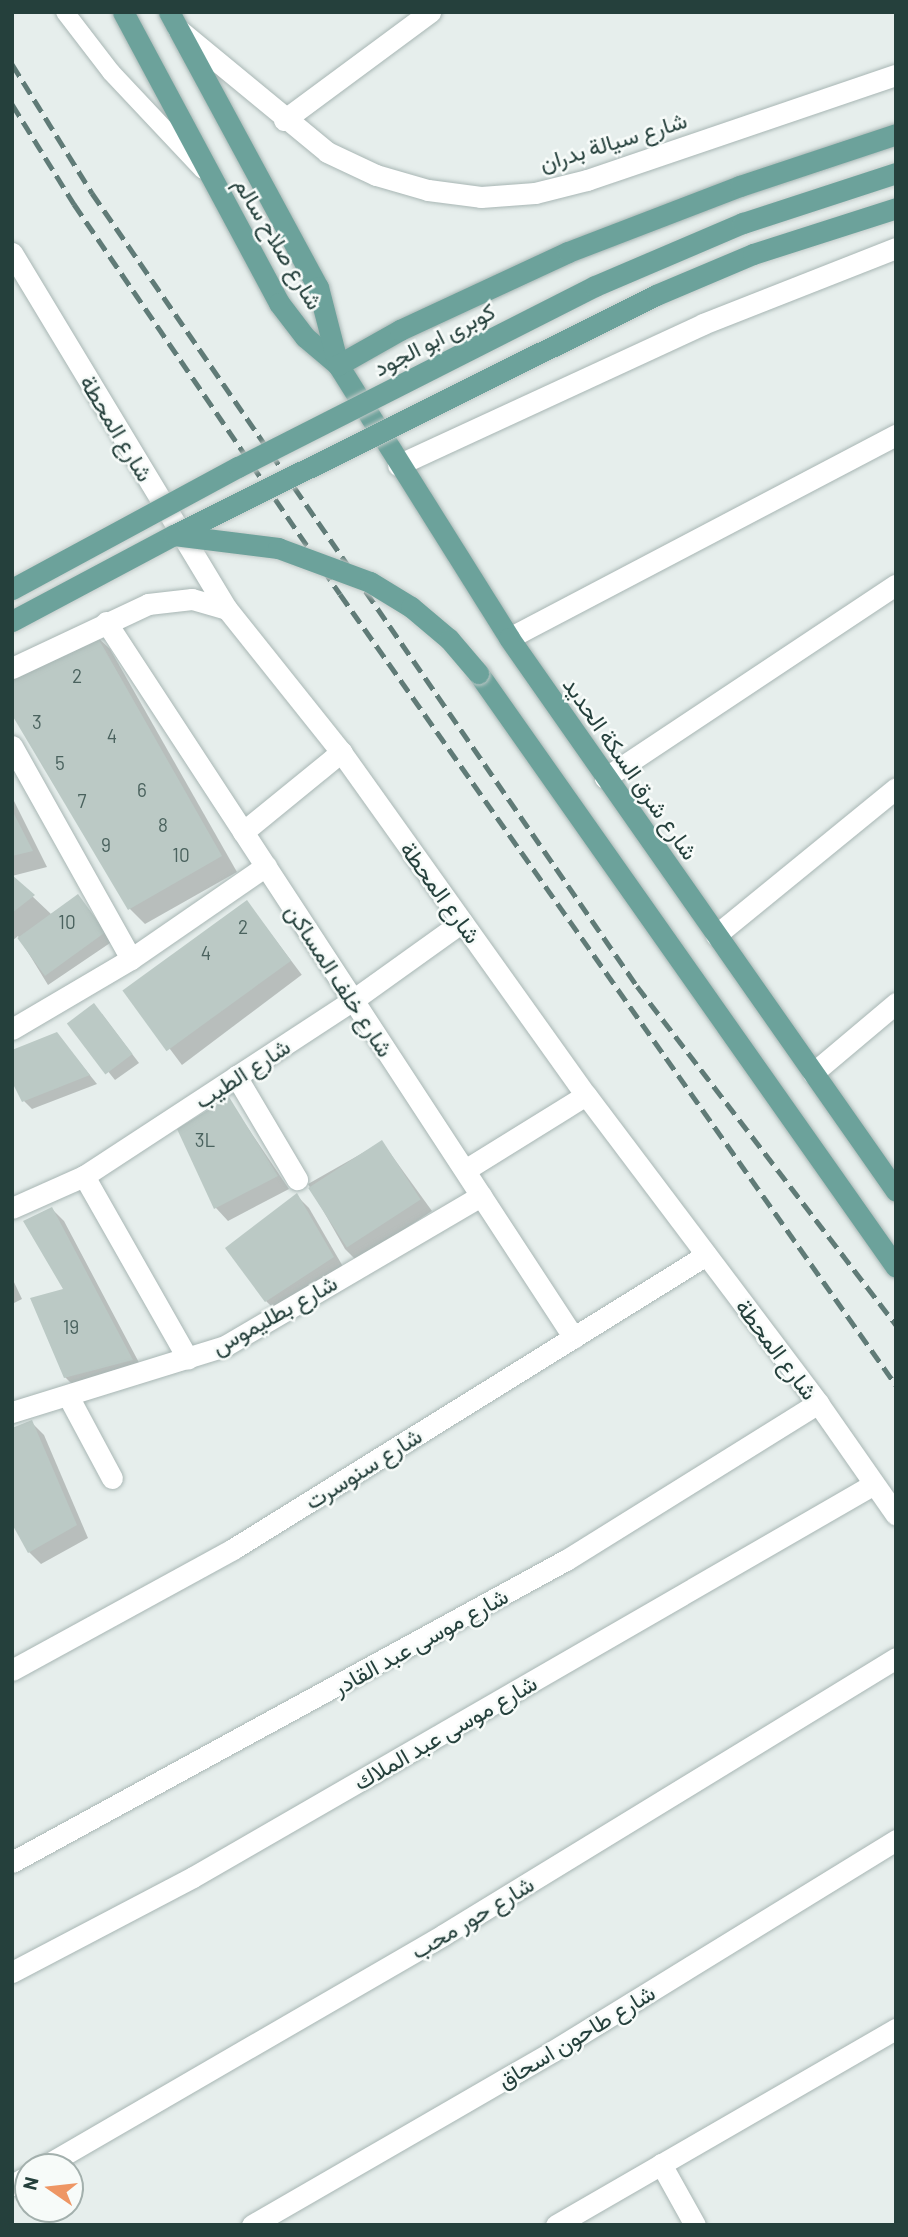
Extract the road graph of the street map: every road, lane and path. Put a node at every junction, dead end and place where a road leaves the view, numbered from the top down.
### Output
1 (65, 12) edge
2 (123, 12) edge
3 (430, 12) edge
4 (173, 20) edge
5 (896, 75) edge
6 (284, 120) junction
7 (896, 134) edge
8 (896, 173) edge
9 (209, 176) junction
10 (896, 208) edge
11 (896, 248) edge
12 (12, 253) edge
13 (338, 365) junction
14 (896, 435) edge
15 (398, 465) junction
16 (174, 535) junction
17 (896, 585) edge
18 (12, 589) edge
19 (227, 609) junction
20 (12, 621) edge
21 (106, 622) junction
22 (509, 638) junction
23 (12, 668) edge
24 (12, 746) edge
25 (341, 752) junction
26 (605, 778) junction
27 (896, 788) edge
28 (243, 832) junction
29 (266, 866) junction
30 (462, 922) junction
31 (716, 935) junction
32 (131, 959) junction
33 (353, 1000) junction
34 (896, 1003) edge
35 (12, 1029) edge
36 (813, 1073) junction
37 (236, 1076) junction
38 (586, 1095) junction
39 (465, 1170) junction
40 (84, 1176) junction
41 (297, 1179) dead end
42 (896, 1191) edge
43 (481, 1196) junction
44 (12, 1208) edge
45 (706, 1255) junction
46 (896, 1267) edge
47 (574, 1338) junction
48 (188, 1359) junction
49 (68, 1396) junction
50 (818, 1404) junction
51 (12, 1412) edge
52 (112, 1478) dead end
53 (874, 1484) junction
54 (896, 1515) edge
55 (896, 1658) edge
56 (12, 1670) edge
57 (896, 1840) edge
58 (12, 1862) edge
59 (12, 1972) edge
60 (896, 2029) edge
61 (67, 2153) edge
62 (662, 2164) junction
63 (252, 2225) edge
64 (556, 2225) edge
65 (695, 2225) edge

1 - 9 lane
2 - 9 main road, شارع صلاح سالم
3 - 6 street
4 - 6 street, شارع سيالة بدران
4 - 13 main road, شارع صلاح سالم
5 - 6 street, شارع سيالة بدران
7 - 13 main road
8 - 18 main road, كوبرى ابو الجود, bridge
9 - 13 main road, شارع صلاح سالم
10 - 16 main road, bridge
11 - 15 street
12 - 19 street, شارع المحطة
13 - 15 main road, شارع شرق السكة الحديد
14 - 22 street
15 - 22 main road, شارع شرق السكة الحديد
16 - 20 main road, bridge
16 - 46 main road, bridge
17 - 26 street
19 - 21 street
19 - 25 street, شارع المحطة
21 - 23 street
21 - 28 street, شارع خلف المساكن
22 - 26 main road, شارع شرق السكة الحديد
24 - 32 street
25 - 28 street
25 - 30 street, شارع المحطة
26 - 31 main road, شارع شرق السكة الحديد
27 - 31 street
28 - 29 street, شارع خلف المساكن
29 - 32 street
29 - 33 street, شارع خلف المساكن
30 - 33 street, شارع الطيب
30 - 38 street, شارع المحطة
31 - 36 main road, شارع شرق السكة الحديد
32 - 35 street
33 - 37 street, شارع الطيب
33 - 39 street, شارع خلف المساكن
34 - 36 street
36 - 42 main road, شارع شرق السكة الحديد
37 - 40 street, شارع الطيب
37 - 41 street
38 - 39 street
38 - 45 street, شارع المحطة
39 - 43 street, شارع خلف المساكن
40 - 44 street, شارع الطيب
40 - 48 street
43 - 47 street, شارع خلف المساكن
43 - 48 street, شارع بطليموس
45 - 47 street, شارع سنوسرت
45 - 50 street, شارع المحطة
47 - 56 street, شارع سنوسرت
48 - 49 street, شارع بطليموس
49 - 51 street, شارع بطليموس
49 - 52 street
50 - 53 street, شارع المحطة
50 - 58 street, شارع موسى عبد القادر
53 - 54 street, شارع المحطة
53 - 59 street, شارع موسى عبد الملاك
55 - 61 street, شارع حور محب
57 - 63 street, شارع طاحون اسحاق
60 - 62 street
62 - 64 street
62 - 65 street

